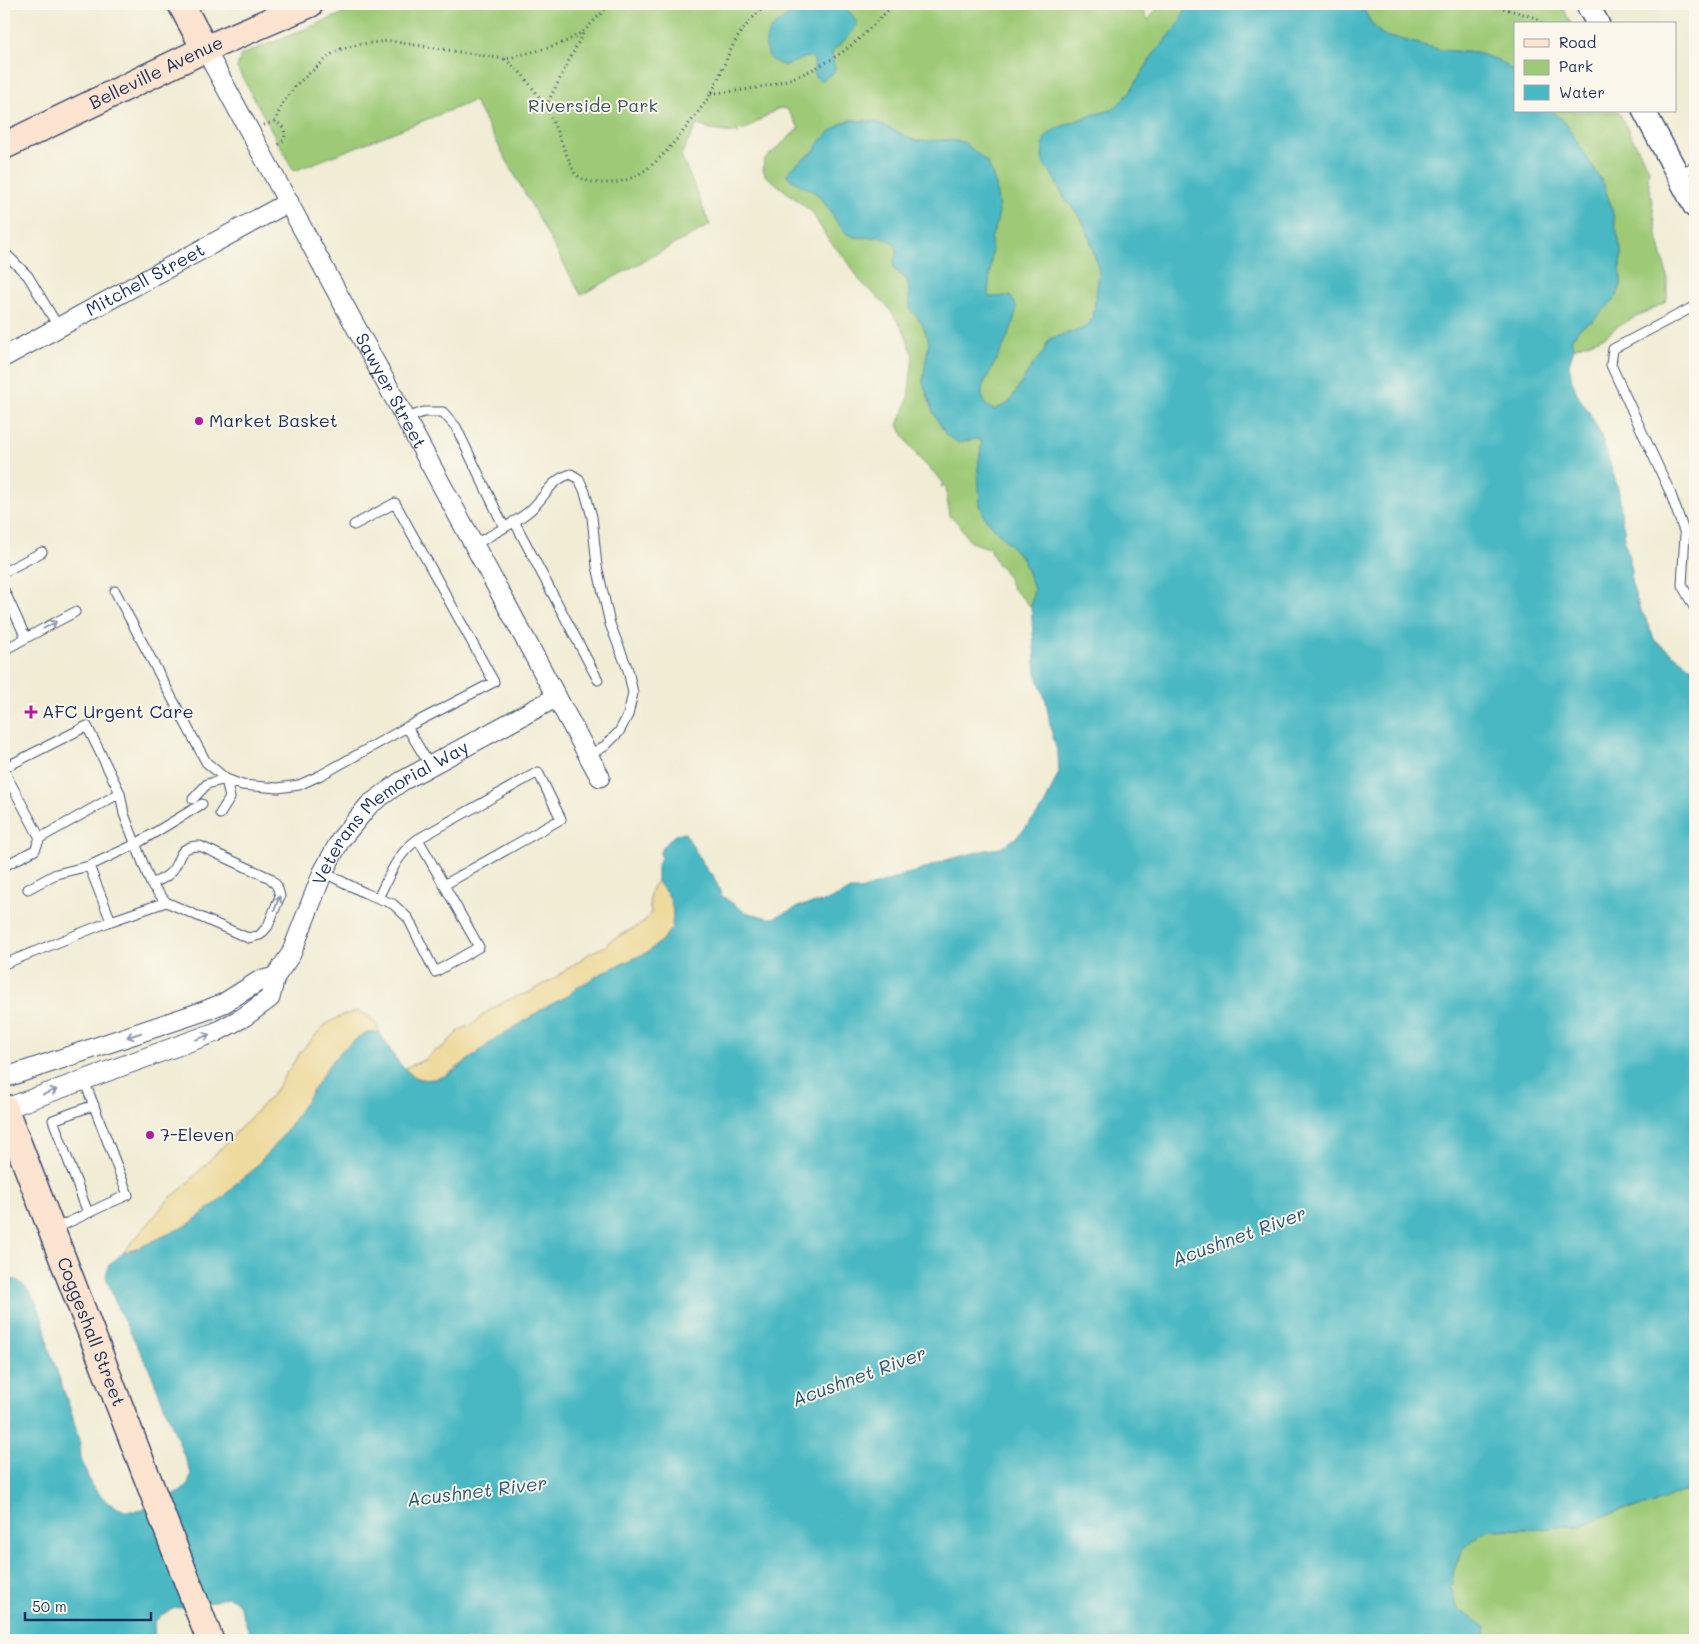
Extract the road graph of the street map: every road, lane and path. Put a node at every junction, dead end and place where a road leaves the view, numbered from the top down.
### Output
1 (181, 4) edge
2 (310, 4) edge
3 (610, 4) edge
4 (768, 4) edge
5 (893, 4) edge
6 (1489, 4) edge
7 (1587, 4) edge
8 (1540, 22) edge
9 (1597, 22) edge
10 (583, 32) junction
11 (205, 49) junction
12 (505, 59) junction
13 (711, 93) junction
14 (546, 106) junction
15 (1645, 112) edge
16 (276, 122) junction
17 (264, 125) dead end
18 (6, 139) edge
19 (276, 148) dead end
20 (1687, 170) edge
21 (289, 202) junction
22 (1695, 207) edge
23 (4, 252) edge
24 (1695, 306) edge
25 (59, 328) junction
26 (4, 357) edge
27 (406, 418) junction
28 (514, 521) junction
29 (354, 525) dead end
30 (504, 527) junction
31 (474, 545) junction
32 (42, 552) dead end
33 (4, 572) edge
34 (4, 590) edge
35 (114, 591) dead end
36 (1695, 609) edge
37 (75, 612) dead end
38 (26, 638) junction
39 (4, 650) edge
40 (598, 680) dead end
41 (557, 696) junction
42 (407, 726) junction
43 (589, 756) junction
44 (430, 766) junction
45 (4, 770) edge
46 (600, 777) dead end
47 (226, 778) junction
48 (120, 793) junction
49 (193, 799) dead end
50 (202, 804) dead end
51 (220, 814) dead end
52 (40, 838) junction
53 (418, 840) junction
54 (136, 844) junction
55 (4, 866) edge
56 (89, 866) junction
57 (323, 872) junction
58 (151, 884) junction
59 (444, 885) junction
60 (28, 889) dead end
61 (378, 898) junction
62 (166, 902) junction
63 (111, 921) junction
64 (4, 964) edge
65 (275, 977) junction
66 (4, 1078) edge
67 (84, 1080) junction
68 (94, 1105) junction
69 (4, 1108) edge
70 (88, 1213) junction
71 (52, 1230) junction
72 (210, 1640) edge

1 - 11 main road, Sawyer Street
2 - 11 main road, Belleville Avenue
3 - 10 path
4 - 13 path
5 - 13 path
6 - 8 path
7 - 9 street
10 - 12 path
10 - 14 path
11 - 18 main road, Belleville Avenue
11 - 21 street, Sawyer Street
12 - 14 path
12 - 16 path
13 - 14 path
15 - 20 street
16 - 17 path
16 - 19 path
20 - 22 street
21 - 25 street, Mitchell Street
21 - 27 street, Sawyer Street
23 - 25 lane
24 - 36 lane
25 - 26 street, Mitchell Street
27 - 30 lane
27 - 31 street, Sawyer Street
28 - 30 lane
28 - 40 lane
28 - 43 lane
29 - 42 lane
30 - 31 lane
31 - 41 street, Sawyer Street
32 - 33 lane
34 - 38 lane
35 - 47 lane
38 -> 37 lane
38 - 39 lane
41 - 43 street, Sawyer Street
41 - 44 street, Veterans Memorial Way
42 - 44 lane
42 - 47 lane
43 - 46 street, Sawyer Street
44 - 57 street, Veterans Memorial Way
45 - 48 lane
45 - 52 lane
47 - 49 lane
47 - 51 lane
48 - 52 lane
48 - 54 lane
50 - 54 lane
52 - 55 lane
53 - 59 lane
53 - 59 lane
53 - 61 lane
54 - 56 lane
54 - 58 lane
56 - 60 lane
56 - 63 lane
57 - 61 lane
57 - 65 street, Veterans Memorial Way
58 - 62 lane
62 -> 58 lane
59 - 61 lane
62 - 63 lane
63 - 64 lane
65 -> 66 street
67 -> 65 street, Veterans Memorial Way
67 - 68 lane
69 -> 67 street, Veterans Memorial Way
68 - 70 lane
68 - 70 lane
69 - 71 main road, Coggeshall Street
70 - 71 lane
71 - 72 main road, Coggeshall Street

